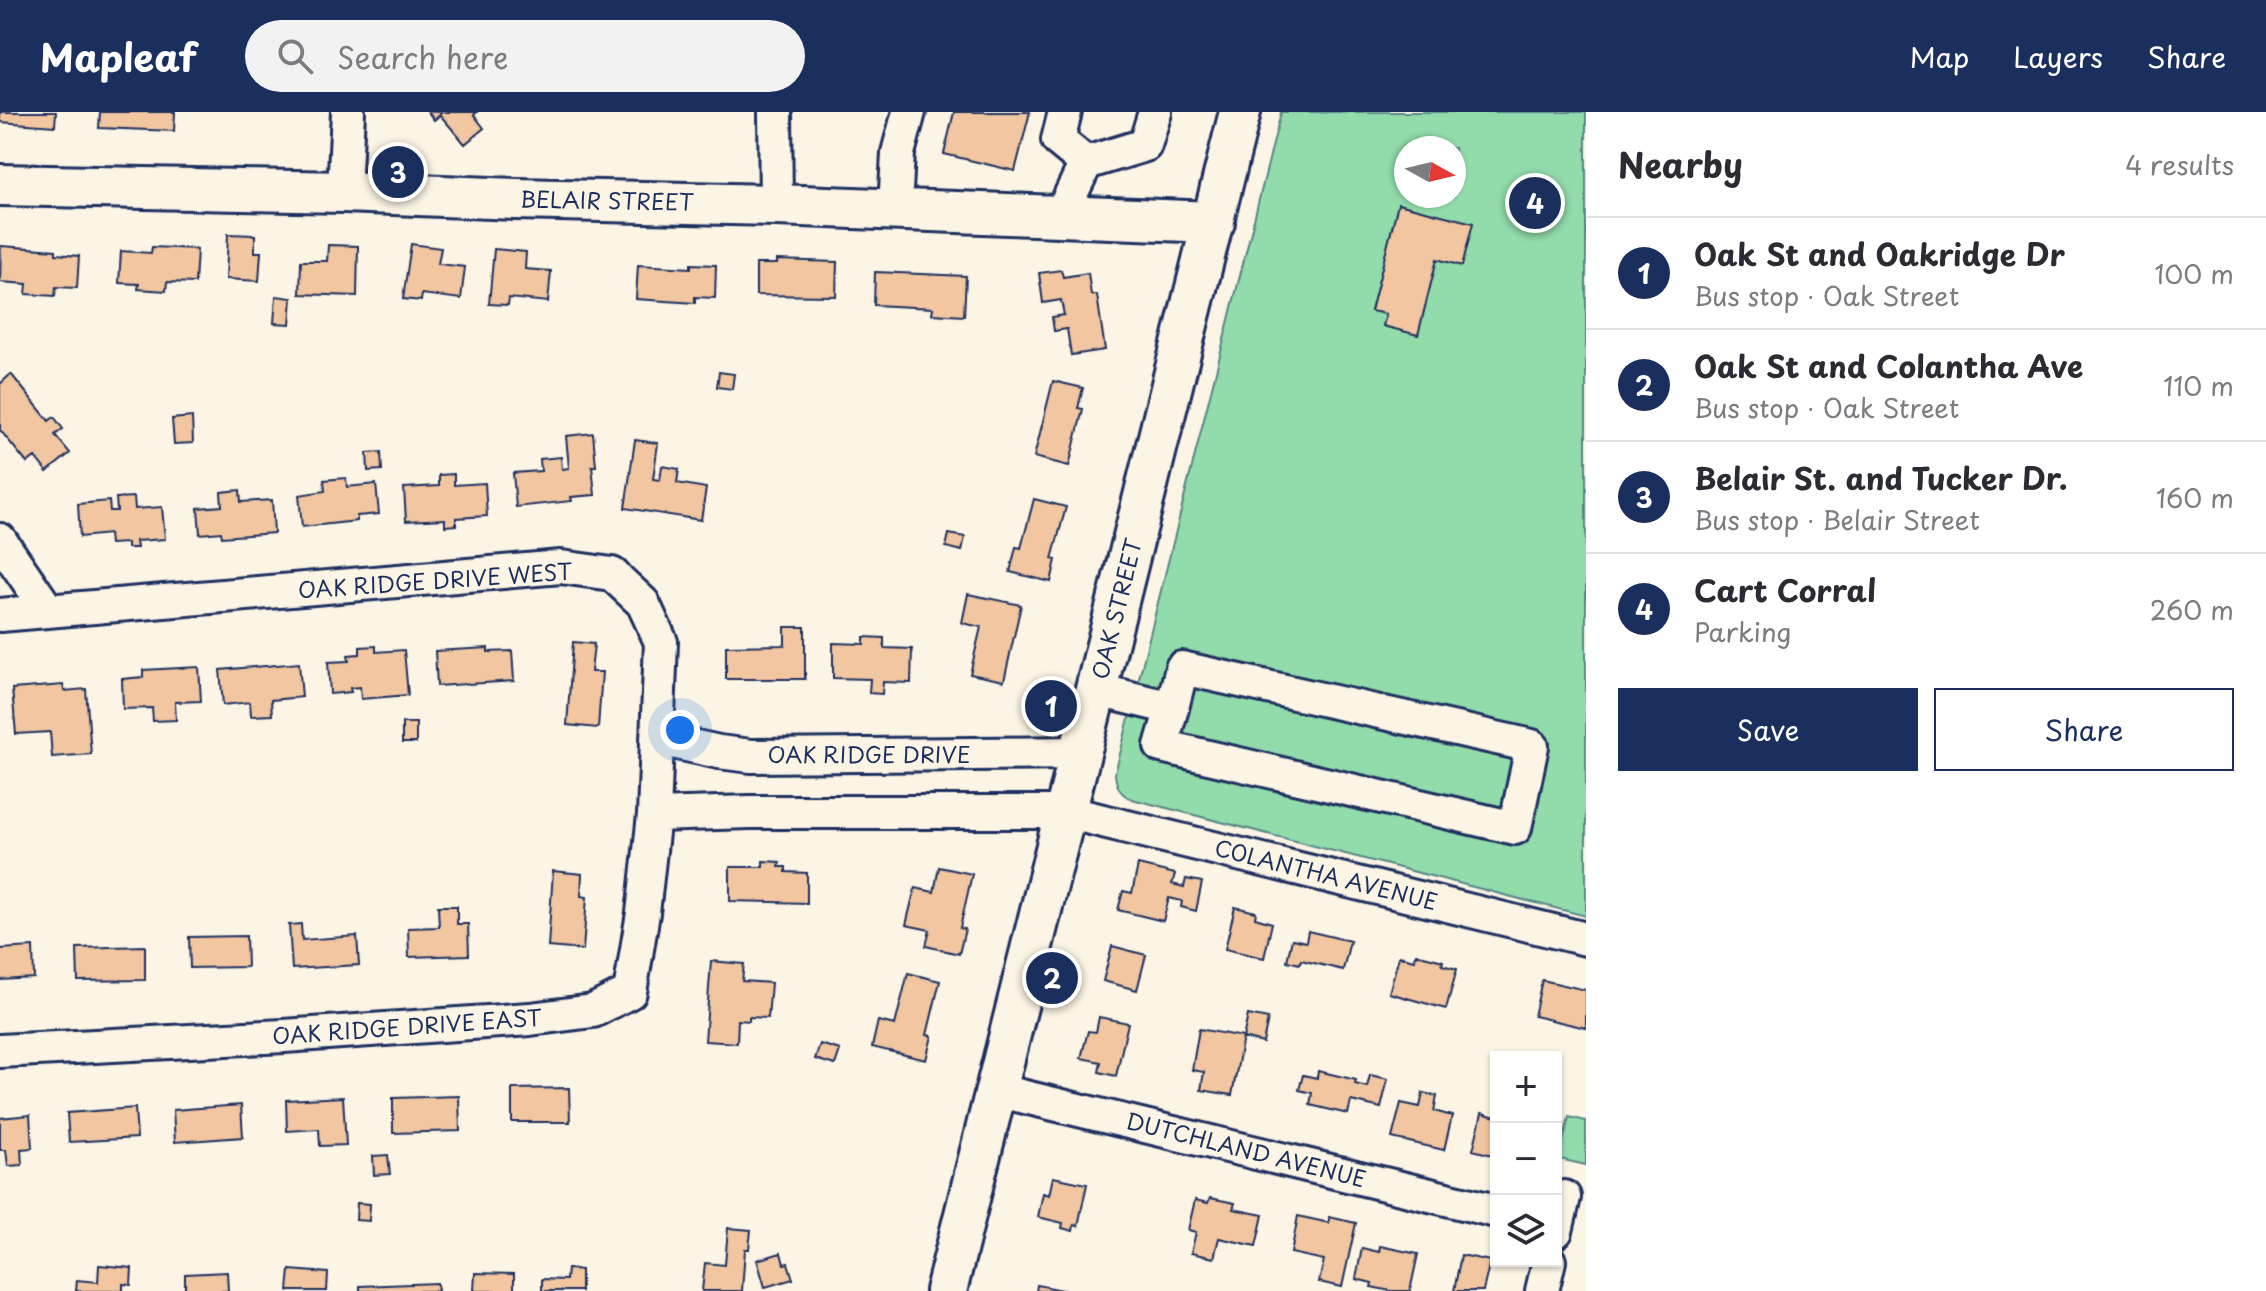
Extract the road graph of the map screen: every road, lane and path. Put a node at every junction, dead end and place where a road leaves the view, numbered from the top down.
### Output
1 (348, 112) edge
2 (775, 112) edge
3 (909, 112) edge
4 (1065, 112) edge
5 (1155, 112) edge
6 (1240, 112) edge
7 (1086, 163) junction
8 (0, 185) edge
9 (344, 192) junction
10 (776, 205) junction
11 (895, 209) junction
12 (1061, 215) junction
13 (1214, 222) junction
14 (0, 540) edge
15 (48, 610) junction
16 (0, 615) edge
17 (1097, 690) junction
18 (1172, 708) junction
19 (659, 739) junction
20 (1081, 753) junction
21 (1066, 812) junction
22 (654, 815) junction
23 (1586, 939) edge
24 (0, 1051) edge
25 (996, 1090) junction
26 (1564, 1197) dead end
27 (1562, 1206) edge
28 (1490, 1210) edge
29 (1548, 1267) edge
30 (946, 1291) edge
31 (1542, 1291) edge

1 - 9 street
2 - 10 street
3 - 11 street
4 - 7 street
5 - 7 street
6 - 13 main road, OAK STREET
7 - 12 street
8 - 9 main road, BELAIR STREET
9 - 10 main road, BELAIR STREET
10 - 11 main road, BELAIR STREET
11 - 12 main road, BELAIR STREET
12 - 13 main road, BELAIR STREET
13 - 17 main road, OAK STREET
14 - 15 street
15 - 16 street, OAK RIDGE DRIVE WEST
15 - 19 street, OAK RIDGE DRIVE WEST
17 - 18 street
17 - 20 main road, OAK STREET
18 - 18 street
19 - 20 street, OAK RIDGE DRIVE
19 - 22 street, OAK RIDGE DRIVE WEST
20 - 21 main road, OAK STREET
21 - 22 street
21 - 23 street, COLANTHA AVENUE
21 - 25 main road, OAK STREET
22 - 24 street, OAK RIDGE DRIVE EAST
25 - 28 street, DUTCHLAND AVENUE
25 - 30 main road, OAK STREET
26 - 27 street
29 - 31 street

